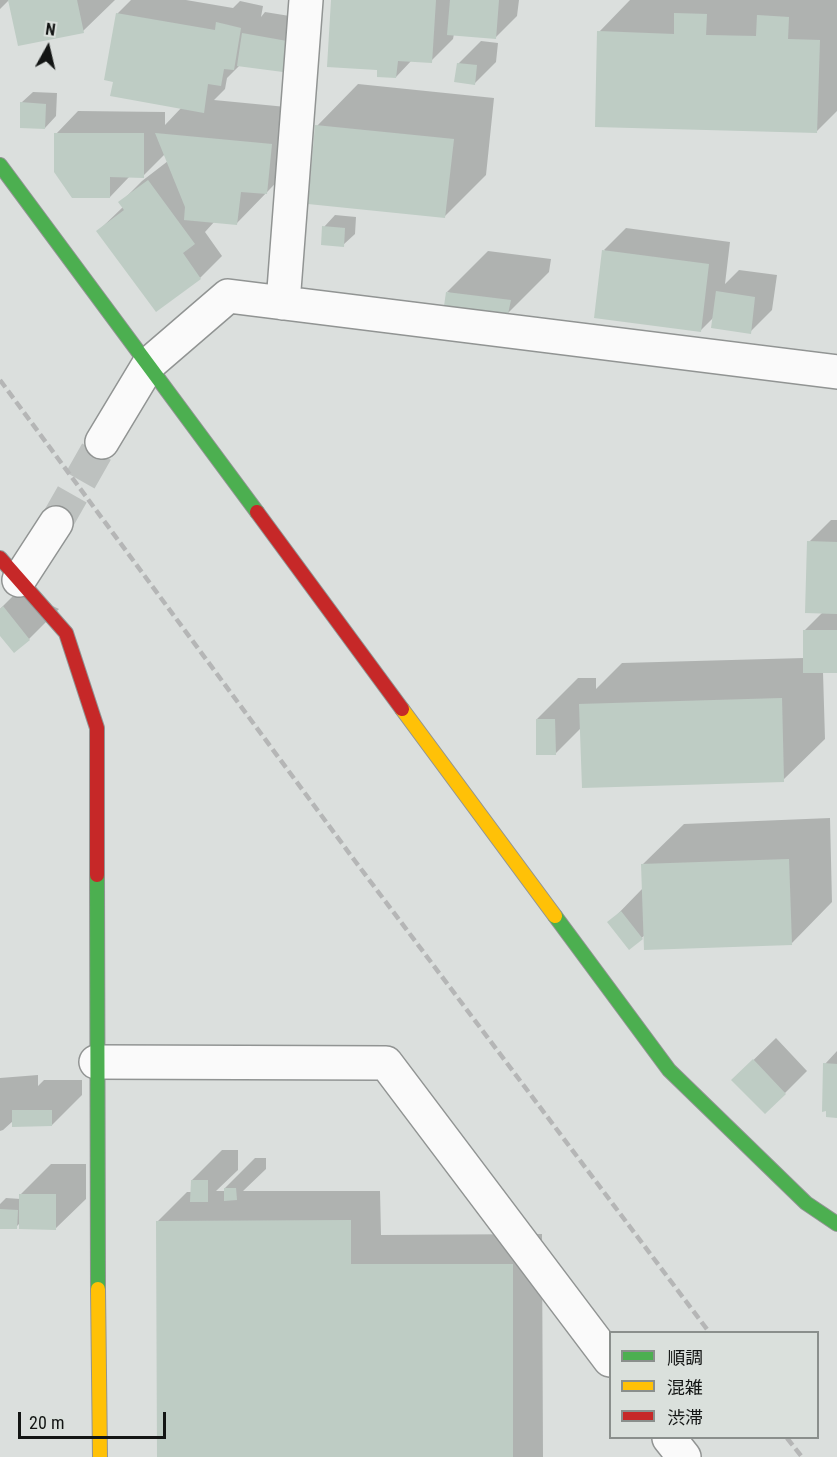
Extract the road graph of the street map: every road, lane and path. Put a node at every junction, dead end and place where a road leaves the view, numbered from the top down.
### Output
1 (306, 0) edge
2 (0, 165) edge
3 (283, 303) junction
4 (149, 364) junction
5 (837, 372) edge
6 (102, 442) tunnel mouth
7 (56, 523) tunnel mouth
8 (9, 569) edge
9 (96, 1062) junction
10 (837, 1224) edge
11 (609, 1359) edge
12 (670, 1439) edge
13 (100, 1457) edge
14 (684, 1457) edge

1 - 3 street
2 - 4 street
3 - 4 street
3 - 5 street
4 - 6 street
4 - 10 street
7 - 8 street
8 - 9 street
9 - 11 street
9 - 13 street
12 - 14 street

